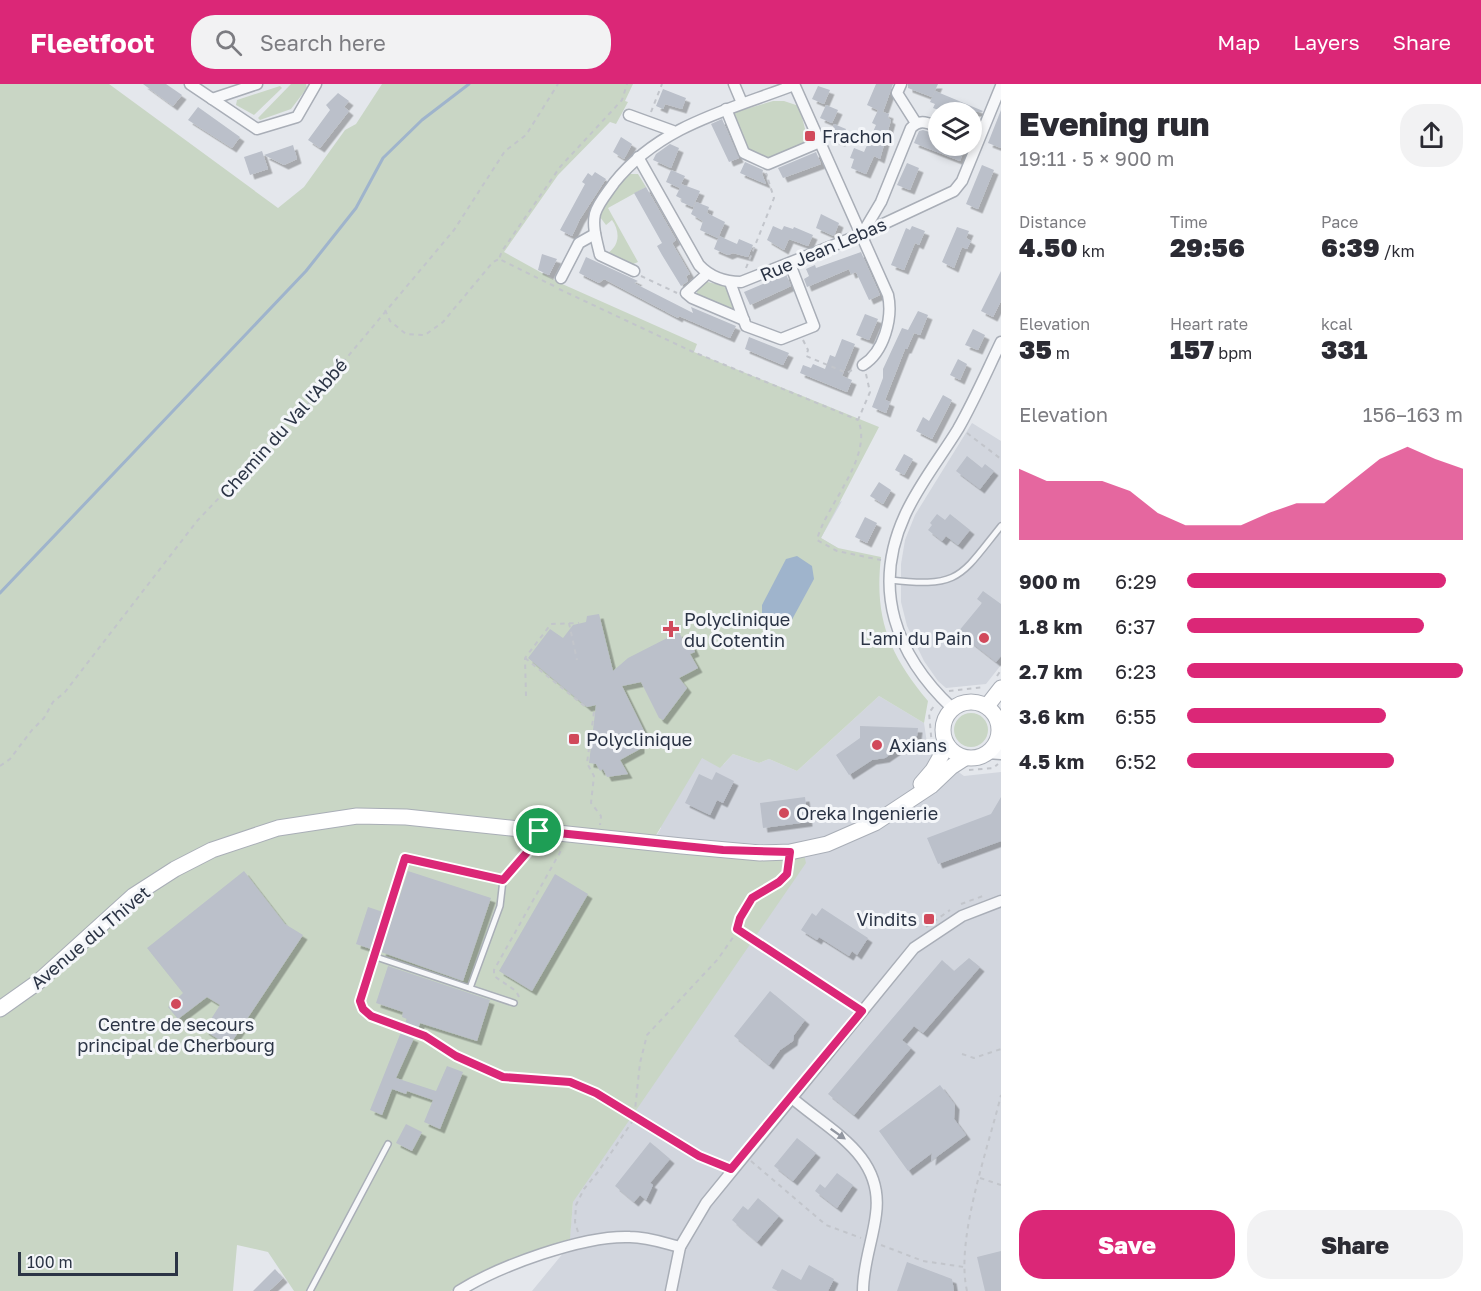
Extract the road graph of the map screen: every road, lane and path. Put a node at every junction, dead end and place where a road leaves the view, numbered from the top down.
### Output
1 (190, 84) edge
2 (257, 84) edge
3 (316, 84) edge
4 (558, 84) edge
5 (663, 84) edge
6 (734, 84) edge
7 (794, 84) edge
8 (901, 84) edge
9 (1001, 86) edge
10 (212, 99) junction
11 (742, 103) junction
12 (726, 109) junction
13 (629, 115) dead end
14 (647, 122) junction
15 (916, 123) junction
16 (928, 123) edge
17 (982, 126) edge
18 (673, 131) junction
19 (820, 142) junction
20 (970, 156) edge
21 (638, 157) junction
22 (768, 164) junction
23 (596, 234) junction
24 (862, 234) junction
25 (499, 259) dead end
26 (790, 264) junction
27 (634, 271) joint
28 (707, 274) junction
29 (561, 278) dead end
30 (735, 282) junction
31 (686, 293) junction
32 (385, 310) junction
33 (744, 320) junction
34 (798, 332) junction
35 (1001, 342) edge
36 (863, 365) junction
37 (959, 427) junction
38 (1001, 459) edge
39 (1001, 526) edge
40 (892, 563) junction
41 (890, 580) junction
42 (569, 623) junction
43 (579, 623) dead end
44 (525, 658) junction
45 (577, 660) dead end
46 (1001, 688) edge
47 (526, 696) dead end
48 (987, 706) junction
49 (587, 708) dead end
50 (952, 708) junction
51 (594, 712) dead end
52 (1000, 733) edge
53 (947, 746) junction
54 (994, 753) edge
55 (965, 758) junction
56 (0, 766) edge
57 (912, 796) junction
58 (600, 828) dead end
59 (539, 831) junction
60 (570, 834) junction
61 (790, 852) junction
62 (503, 880) junction
63 (1001, 901) edge
64 (737, 929) junction
65 (375, 957) junction
66 (470, 988) junction
67 (514, 1003) joint
68 (0, 1010) edge
69 (862, 1011) junction
70 (1001, 1049) edge
71 (962, 1054) dead end
72 (503, 1077) joint
73 (1001, 1095) edge
74 (792, 1098) junction
75 (634, 1119) junction
76 (388, 1144) dead end
77 (752, 1161) dead end
78 (731, 1169) junction
79 (980, 1178) junction
80 (1001, 1185) edge
81 (865, 1239) dead end
82 (876, 1242) dead end
83 (579, 1244) junction
84 (680, 1247) junction
85 (964, 1268) junction
86 (310, 1291) edge
87 (459, 1291) edge
88 (671, 1291) edge
89 (863, 1291) edge
90 (967, 1291) edge

1 - 10 street
2 - 10 street
3 - 10 street
4 - 32 path, Chemin du Val l'Abbé
5 - 14 path
6 - 11 street
7 - 11 street
7 - 19 street
8 - 15 street
9 - 17 street, Rue Jean Lebas
11 - 12 street
12 - 18 street
12 - 22 street
13 - 14 street
14 - 18 street
15 - 16 street
15 - 24 street
18 - 21 street
19 - 22 street
19 - 24 street
20 - 24 street, Rue Jean Lebas
21 - 23 street
21 - 28 street
22 - 30 path
23 - 27 street
23 - 29 street
24 - 26 street, Rue Jean Lebas
24 - 36 street
25 - 32 path
26 - 30 street, Rue Jean Lebas
26 - 34 street
27 - 31 path
28 - 30 street
28 - 31 street
30 - 33 street
31 - 33 street
32 - 56 path, Chemin du Val l'Abbé
33 - 34 street
34 - 36 path
35 - 37 street
36 - 40 path
37 - 38 path
37 - 40 street
39 - 41 lane
40 - 41 street
41 - 50 street
42 - 43 path
42 - 44 path
42 - 45 path
44 - 47 path
44 - 49 path
46 - 48 main road
48 - 50 main road
48 - 52 main road
50 - 53 main road
51 - 58 path
52 - 54 main road
53 - 55 main road
53 - 57 main road, Avenue du Thivet
54 - 55 main road
55 - 57 main road, Avenue du Thivet
57 - 61 main road, Avenue du Thivet
59 - 60 main road, Avenue du Thivet
59 - 62 lane
59 - 68 main road, Avenue du Thivet
60 - 61 main road, Avenue du Thivet
60 - 67 path
61 - 64 path
62 - 65 lane
62 - 66 lane
63 - 69 street
64 - 69 path
64 - 75 path
65 - 66 lane
65 - 72 lane
66 - 67 lane
69 - 74 street
70 - 71 path
72 - 75 path
73 - 79 path
74 - 78 street
74 -> 89 street
75 - 78 path
75 - 83 path
76 - 86 lane
77 - 81 path
78 - 84 street
79 - 80 path
79 - 85 path
82 - 85 path
83 - 84 street
83 - 87 street
84 - 88 street
85 - 90 path

